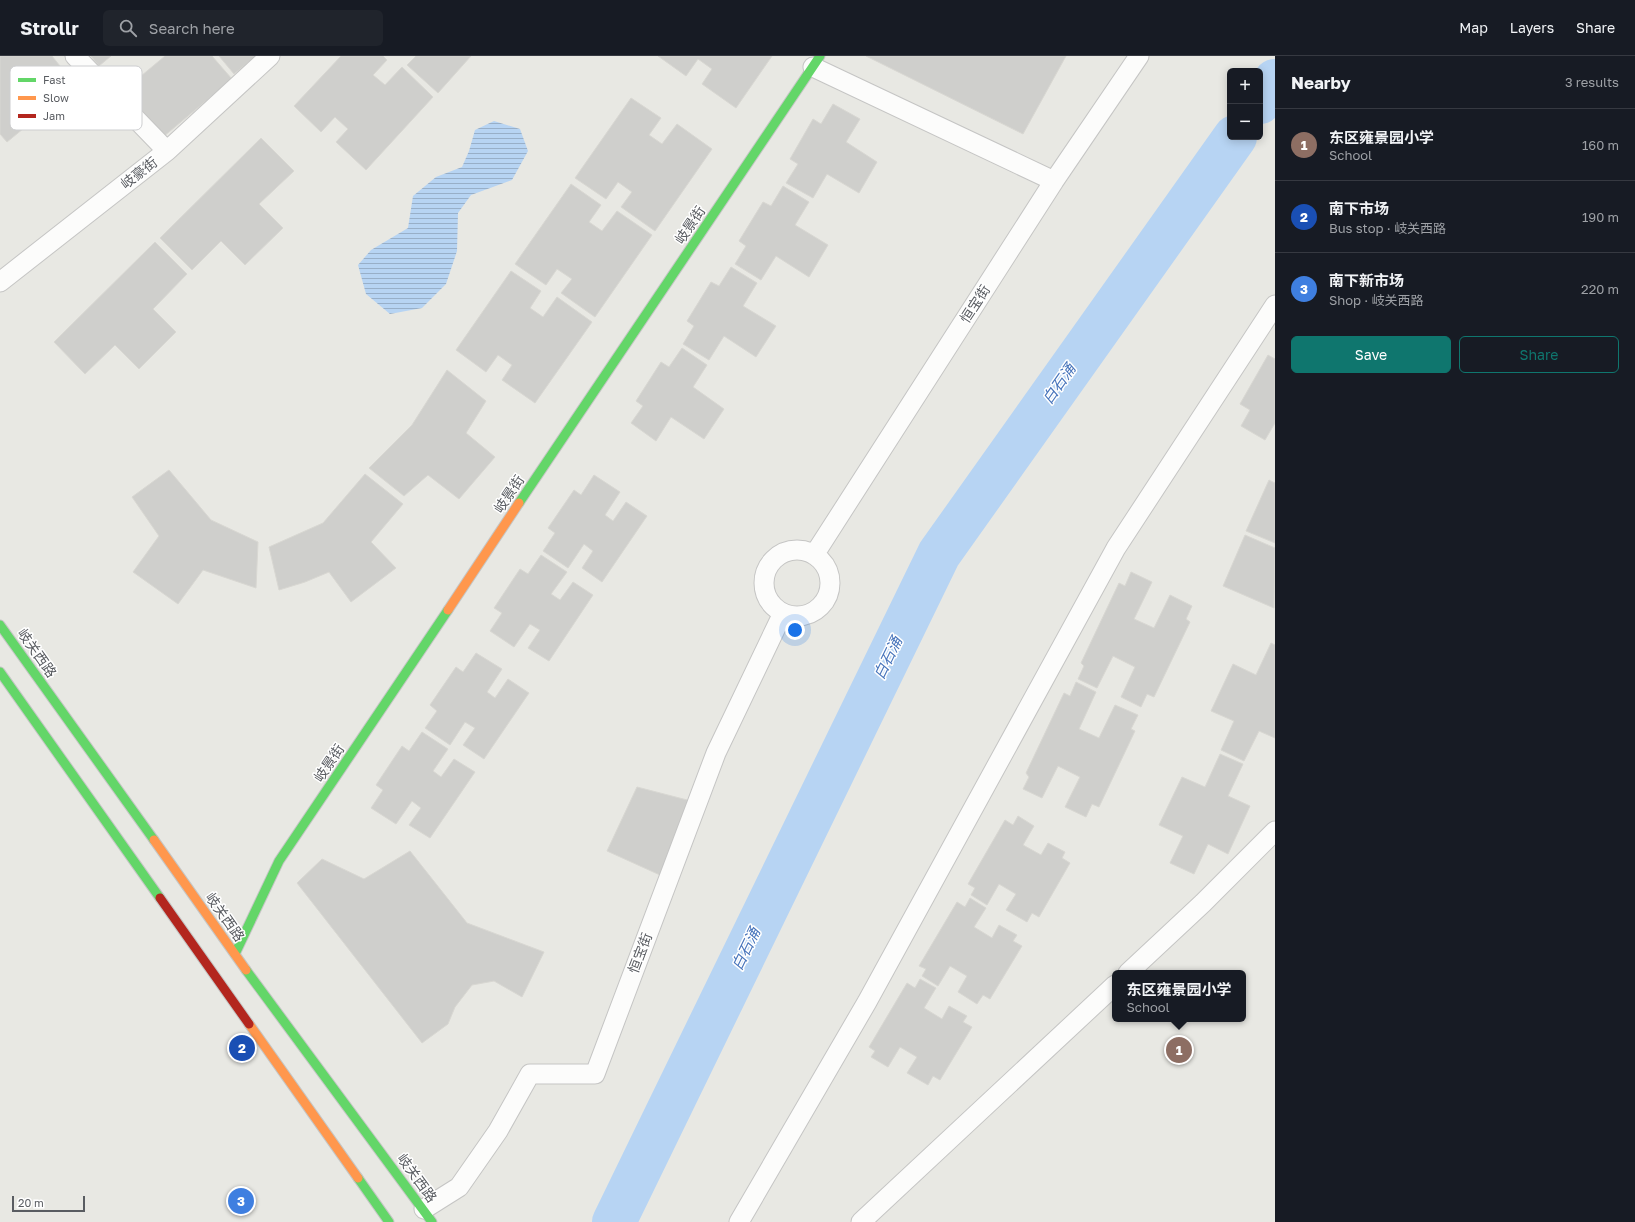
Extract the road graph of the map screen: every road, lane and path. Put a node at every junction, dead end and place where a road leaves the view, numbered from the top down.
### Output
1 (75, 56) edge
2 (270, 56) edge
3 (1139, 56) edge
4 (816, 61) edge
5 (85, 66) edge
6 (142, 125) edge
7 (167, 151) junction
8 (1054, 181) junction
9 (0, 282) edge
10 (1275, 305) edge
11 (814, 555) junction
12 (783, 613) junction
13 (0, 625) edge
14 (0, 672) edge
15 (1275, 831) edge
16 (235, 954) junction
17 (1131, 970) edge
18 (1112, 988) edge
19 (428, 1216) edge
20 (389, 1222) edge
21 (739, 1222) edge
22 (861, 1222) edge

1 - 5 street
2 - 7 street, 岐豪街
3 - 8 street, 恒宝街
4 - 8 street
4 - 16 main road, 岐景街
6 - 7 street
7 - 9 street, 岐豪街
8 - 11 street, 恒宝街
10 - 21 street
11 - 12 street
11 - 12 street
12 - 19 street, 恒宝街
13 - 16 main road, 岐关西路
14 - 20 main road
15 - 17 street
16 - 19 main road, 岐关西路
18 - 22 street

